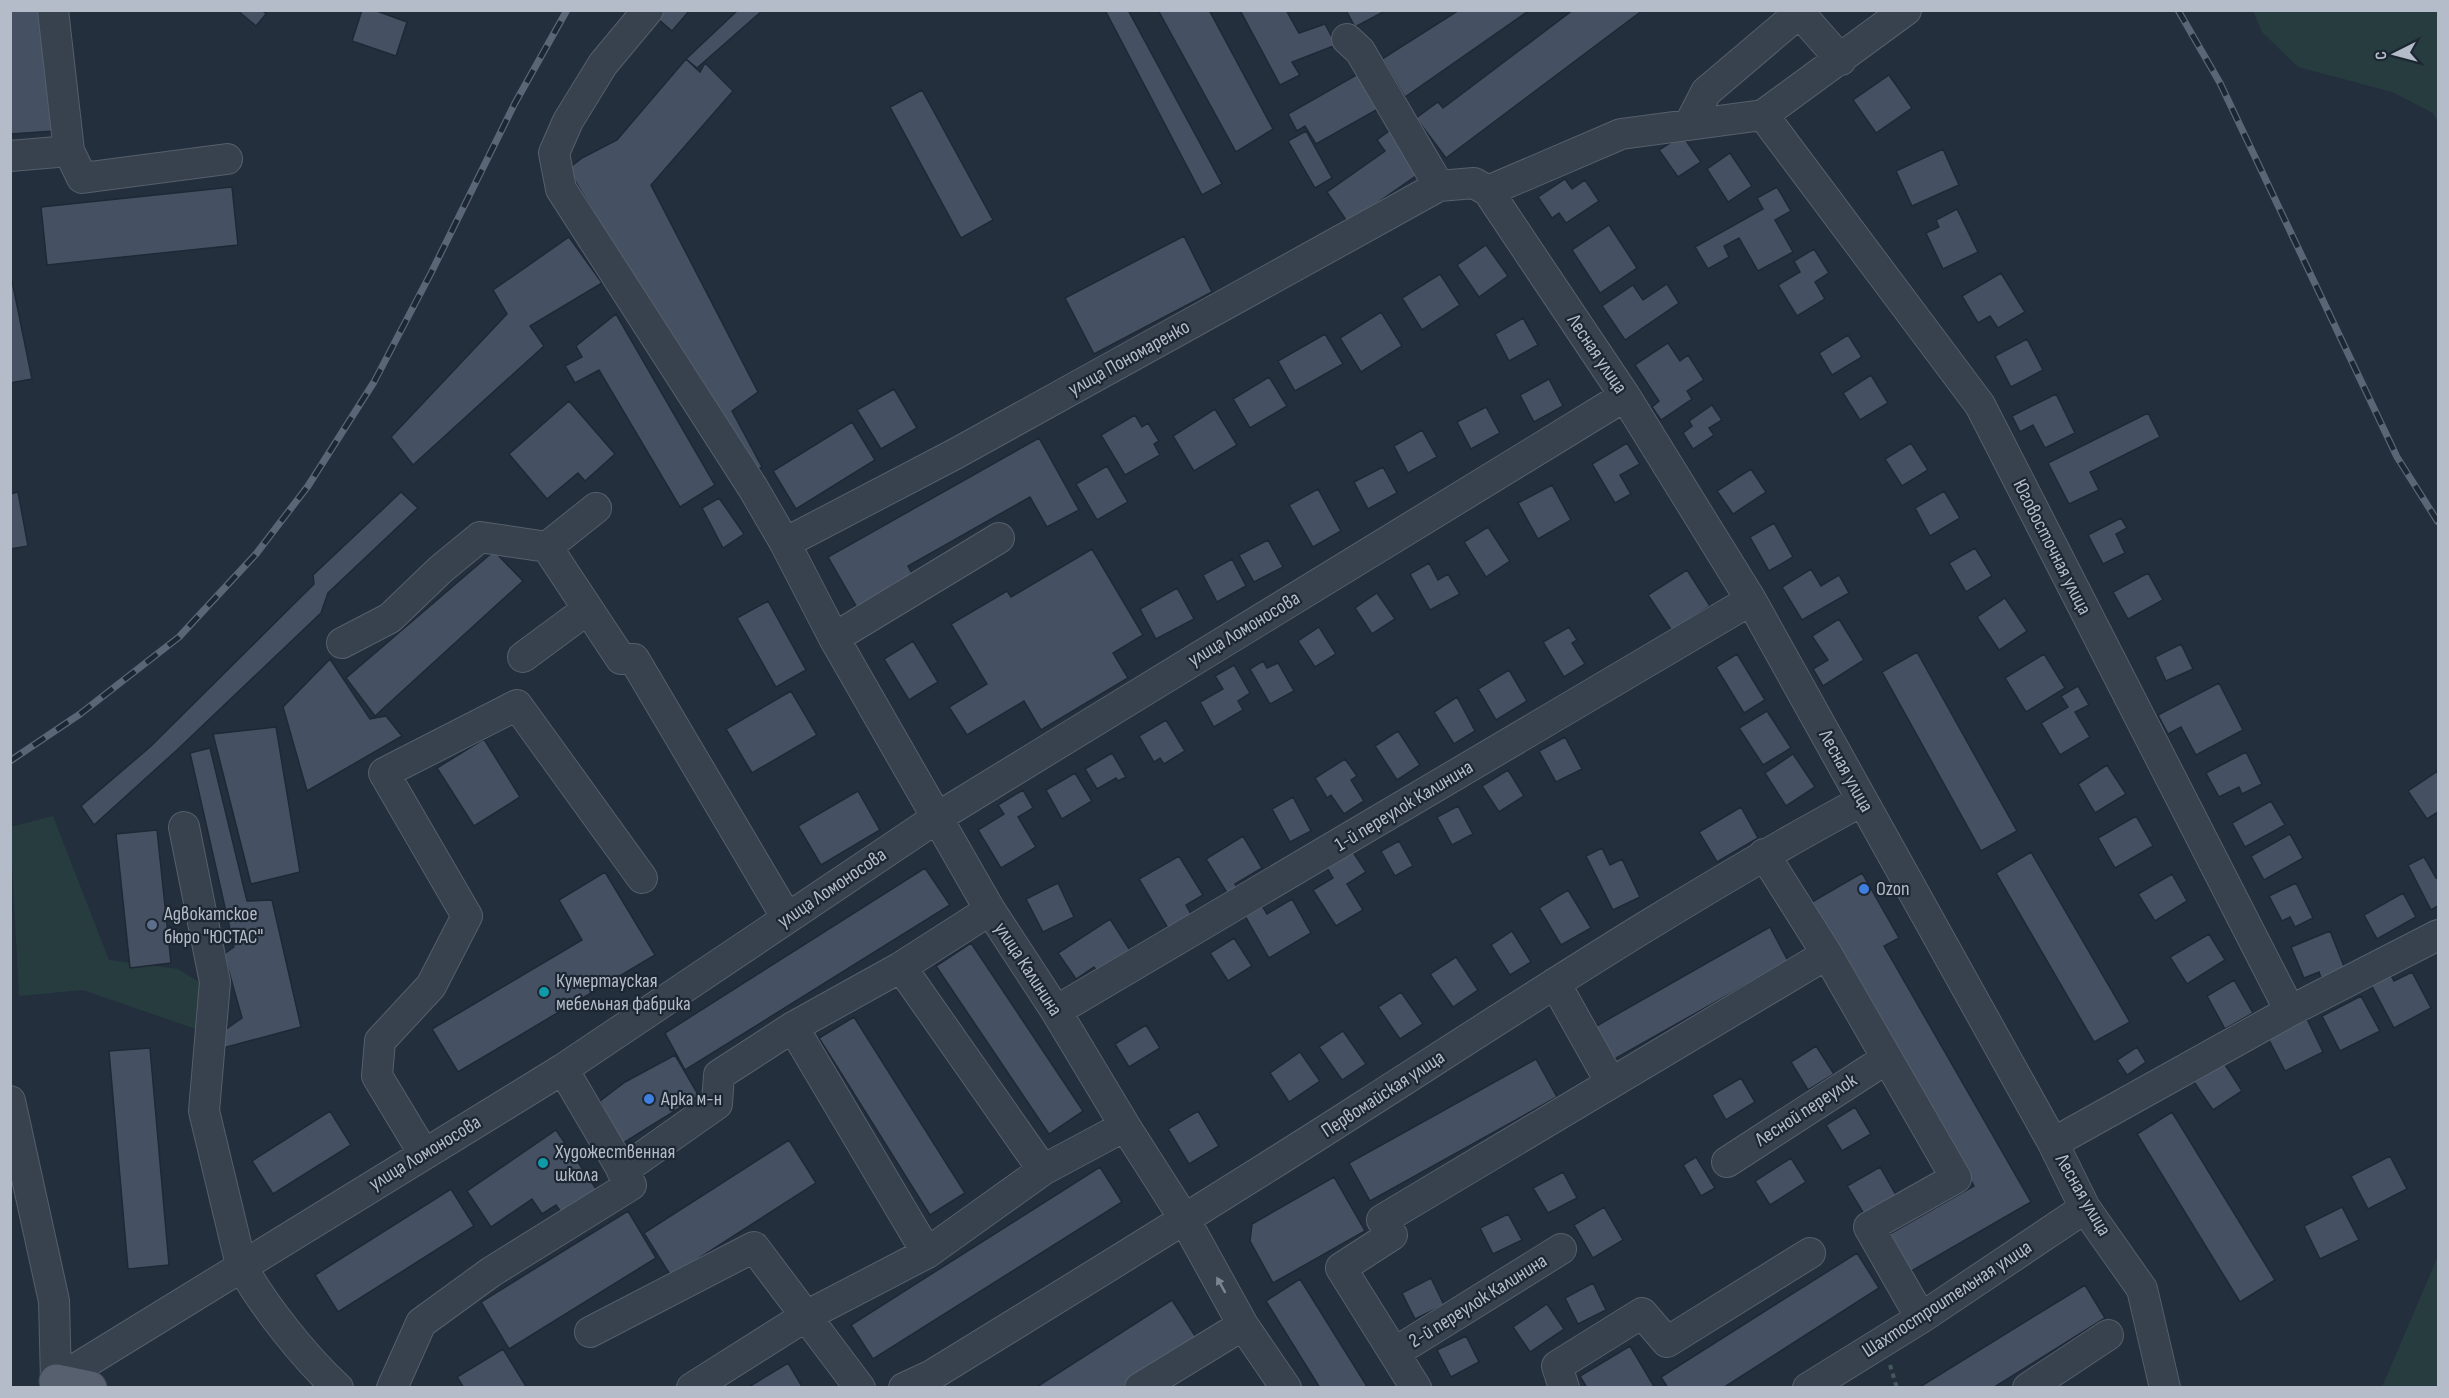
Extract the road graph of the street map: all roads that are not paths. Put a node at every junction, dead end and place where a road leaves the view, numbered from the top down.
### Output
1 (53, 10) edge
2 (648, 10) edge
3 (1798, 12) edge
4 (1897, 14) edge
5 (1347, 39) dead end
6 (1841, 60) junction
7 (1763, 115) junction
8 (1689, 125) junction
9 (69, 151) junction
10 (10, 156) edge
11 (227, 159) dead end
12 (1439, 186) junction
13 (1481, 187) junction
14 (1625, 396) junction
15 (596, 508) dead end
16 (999, 538) dead end
17 (785, 543) junction
18 (547, 547) junction
19 (1751, 600) junction
20 (588, 609) junction
21 (834, 638) junction
22 (342, 643) dead end
23 (524, 657) dead end
24 (1862, 801) junction
25 (938, 817) junction
26 (184, 827) dead end
27 (1764, 854) junction
28 (642, 878) dead end
29 (990, 910) junction
30 (787, 918) junction
31 (2439, 935) edge
32 (1827, 954) junction
33 (901, 967) junction
34 (1556, 983) junction
35 (1056, 1011) junction
36 (2290, 1011) junction
37 (793, 1027) junction
38 (1886, 1059) junction
39 (563, 1069) junction
40 (1611, 1083) junction
41 (10, 1101) edge
42 (1125, 1126) junction
43 (2053, 1143) junction
44 (424, 1154) junction
45 (1727, 1162) dead end
46 (1043, 1170) junction
47 (622, 1171) junction
48 (2085, 1208) junction
49 (1185, 1220) junction
50 (1561, 1249) dead end
51 (927, 1252) junction
52 (1810, 1253) dead end
53 (241, 1265) junction
54 (806, 1316) junction
55 (1921, 1318) junction
56 (1243, 1325) junction
57 (590, 1332) dead end
58 (2108, 1335) dead end
59 (1394, 1353) junction
60 (936, 1381) edge
61 (1153, 1384) edge
62 (52, 1386) edge
63 (90, 1388) edge
64 (338, 1388) edge
65 (392, 1388) edge
66 (692, 1388) edge
67 (860, 1388) edge
68 (904, 1388) edge
69 (1286, 1388) edge
70 (1416, 1388) edge
71 (1564, 1388) edge
72 (1808, 1388) edge
73 (2028, 1388) edge
74 (2165, 1388) edge

1 - 9 street
2 - 17 street, улица Калинина
3 - 6 street
3 - 8 street
4 - 6 street
5 - 12 street
6 - 7 street
7 - 8 street, улица Пономаренко
7 - 36 street, Юговосточная улица
8 - 13 street, улица Пономаренко
9 - 10 street
9 - 11 street
12 - 13 street, улица Пономаренко
12 - 17 street, улица Пономаренко
13 - 14 street, Лесная улица
14 - 19 street, Лесная улица
14 - 25 street, улица Ломоносова
15 - 18 street
16 - 21 street
17 - 21 street, улица Калинина
18 - 20 street
18 - 22 street
19 - 24 street, Лесная улица
19 - 35 street, 1-й переулок Калинина
20 - 23 street
20 - 30 street
21 - 25 street, улица Калинина
24 - 27 street, Первомайская улица
24 - 43 street, Лесная улица
25 - 29 street, улица Калинина
25 - 30 street, улица Ломоносова
26 - 53 street
27 - 32 street
27 - 34 street, Первомайская улица
28 - 44 street
29 - 33 street
29 - 35 street, улица Калинина
30 - 39 street, улица Ломоносова
31 - 36 street
32 - 38 street
32 - 40 street
33 - 37 street
33 - 46 street
34 - 40 street
34 - 49 street, Первомайская улица
35 - 42 street, улица Калинина
36 - 43 street
37 - 47 street
37 - 51 street
38 - 45 street, Лесной переулок
38 - 55 street
39 - 44 street, улица Ломоносова
39 - 47 street
40 - 59 street
41 - 62 street
42 - 46 street
42 - 49 street, улица Калинина
43 - 48 street, Лесная улица
44 - 53 street, улица Ломоносова
46 - 51 street
47 - 65 street
48 - 55 street, Шахтостроительная улица
48 - 74 street, Лесная улица
56 -> 49 street, улица Калинина
49 - 60 street, Первомайская улица
50 - 59 street, 2-й переулок Калинина
51 - 54 street
52 - 71 street
53 - 62 street, улица Ломоносова
53 - 64 street
54 - 57 street
54 - 66 street
54 - 67 street
55 - 72 street, Шахтостроительная улица
56 - 61 street
56 - 69 street, улица Калинина
58 - 73 street
59 - 70 street
60 - 68 street, Первомайская улица
62 - 63 main road

